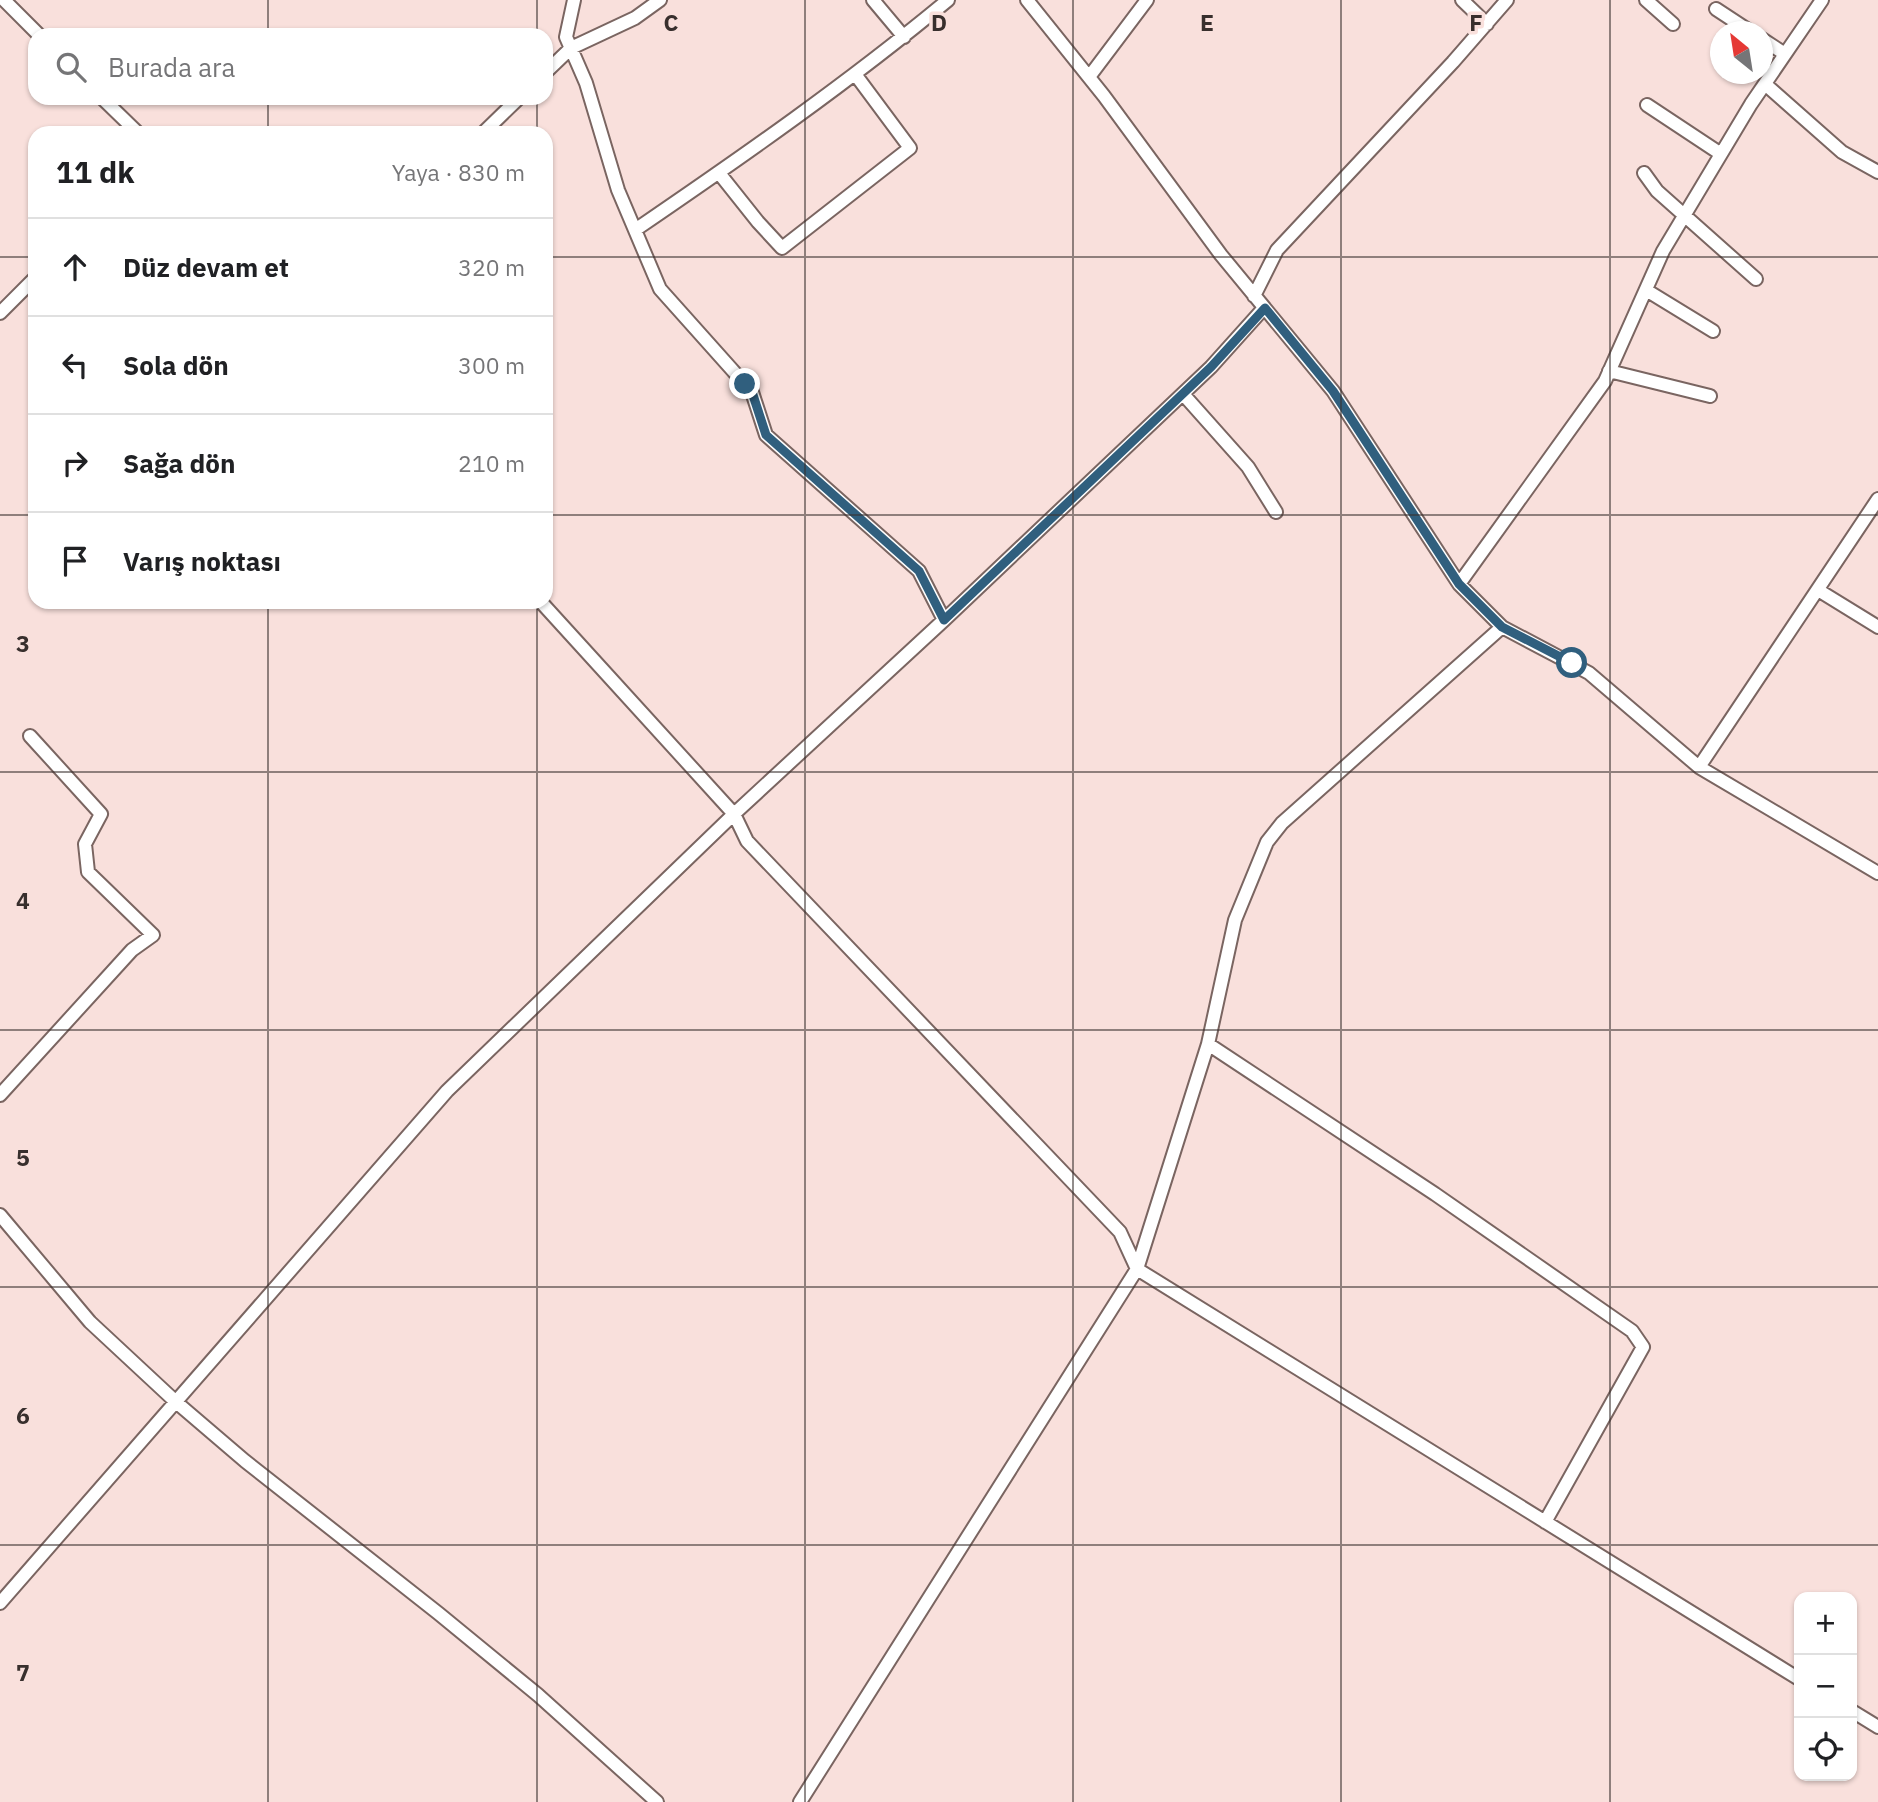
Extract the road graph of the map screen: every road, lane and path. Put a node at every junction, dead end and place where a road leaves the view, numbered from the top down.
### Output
1 (4, 0) edge
2 (574, 0) edge
3 (660, 0) edge
4 (873, 0) edge
5 (948, 0) edge
6 (1027, 0) edge
7 (1147, 0) edge
8 (1462, 0) edge
9 (1507, 0) edge
10 (1646, 0) edge
11 (1822, 0) edge
12 (1716, 9) dead end
13 (1734, 21) edge
14 (1487, 24) junction
15 (1673, 24) dead end
16 (32, 28) edge
17 (904, 37) junction
18 (1773, 46) edge
19 (570, 48) junction
20 (1785, 54) junction
21 (553, 65) edge
22 (1773, 72) edge
23 (855, 74) junction
24 (1089, 77) junction
25 (1765, 84) joint
26 (109, 105) edge
27 (512, 105) edge
28 (1647, 105) dead end
29 (131, 126) edge
30 (491, 126) edge
31 (1721, 154) junction
32 (1878, 172) edge
33 (719, 173) junction
34 (1644, 173) dead end
35 (1684, 216) junction
36 (635, 230) junction
37 (1756, 279) dead end
38 (28, 285) edge
39 (1646, 290) junction
40 (1254, 296) junction
41 (1265, 308) junction
42 (0, 313) edge
43 (1713, 331) dead end
44 (1609, 371) junction
45 (1183, 394) junction
46 (1710, 396) dead end
47 (1876, 507) edge
48 (1276, 512) dead end
49 (1459, 584) junction
50 (1818, 590) junction
51 (547, 609) edge
52 (944, 620) junction
53 (1502, 627) junction
54 (1878, 627) edge
55 (30, 736) dead end
56 (1699, 768) junction
57 (734, 814) junction
58 (1878, 873) edge
59 (1208, 1044) junction
60 (0, 1095) edge
61 (0, 1215) edge
62 (1137, 1269) junction
63 (176, 1402) junction
64 (1545, 1522) junction
65 (0, 1603) edge
66 (1794, 1676) edge
67 (1857, 1714) edge
68 (1878, 1727) edge
69 (657, 1802) edge
70 (800, 1802) edge

1 - 16 street
2 - 19 street
3 - 19 street
4 - 17 street
5 - 17 street
6 - 24 street
7 - 24 street
8 - 14 street
9 - 14 street
10 - 15 street
11 - 20 street
12 - 13 street
14 - 40 street
17 - 23 street
18 - 20 street
19 - 21 street
19 - 36 street
20 - 22 street
23 - 33 street
23 - 33 street
24 - 40 street
25 - 31 street
25 - 32 street
26 - 29 street
27 - 30 street
28 - 31 street
31 - 35 street
33 - 36 street
34 - 35 street
35 - 37 street
35 - 39 street
36 - 52 street
38 - 42 street
39 - 43 street
39 - 44 street
40 - 41 street
41 - 45 street
41 - 49 street
44 - 46 street
44 - 49 street
45 - 48 street
45 - 52 street
47 - 50 street
49 - 53 street
50 - 54 street
50 - 56 street
51 - 57 street
52 - 57 street
53 - 56 street
53 - 59 street
55 - 60 street
56 - 58 street
57 - 62 street
57 - 63 street
59 - 62 street
59 - 64 street
61 - 63 street
62 - 64 street
62 - 70 street
63 - 65 street
63 - 69 street
64 - 66 street
67 - 68 street

